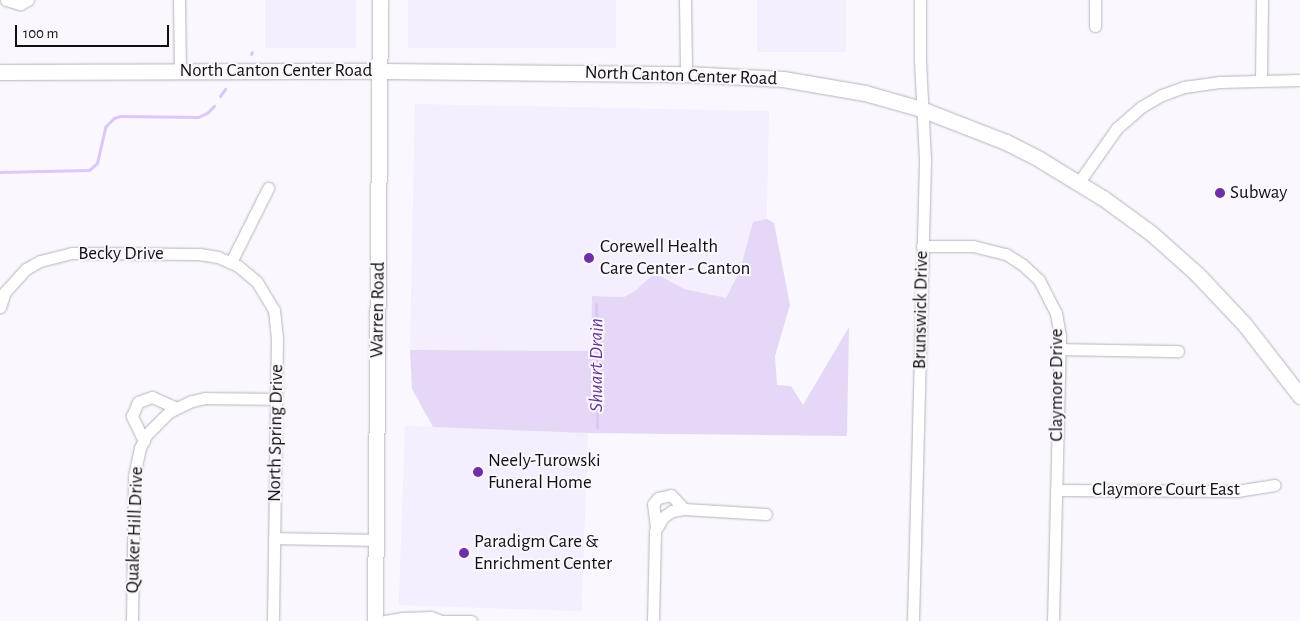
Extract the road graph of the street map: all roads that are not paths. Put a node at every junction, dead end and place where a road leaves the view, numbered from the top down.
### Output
1 (6, 0) edge
2 (28, 0) edge
3 (179, 0) edge
4 (380, 0) edge
5 (685, 0) edge
6 (920, 0) edge
7 (1095, 0) edge
8 (1262, 0) edge
9 (1095, 26) dead end
10 (180, 71) junction
11 (381, 71) junction
12 (0, 72) edge
13 (686, 74) junction
14 (1300, 80) edge
15 (1261, 81) junction
16 (921, 109) junction
17 (1079, 182) junction
18 (268, 188) dead end
19 (922, 246) junction
20 (231, 262) junction
21 (0, 307) edge
22 (1060, 349) junction
23 (1178, 351) dead end
24 (1300, 396) edge
25 (276, 399) junction
26 (177, 408) junction
27 (144, 441) junction
28 (1275, 486) dead end
29 (1056, 490) junction
30 (684, 509) junction
31 (766, 514) dead end
32 (656, 527) junction
33 (274, 538) junction
34 (376, 540) junction
35 (132, 621) edge
36 (273, 621) edge
37 (375, 621) edge
38 (384, 621) edge
39 (441, 621) edge
40 (471, 621) edge
41 (653, 621) edge
42 (913, 621) edge
43 (1053, 621) edge

1 - 2 street
3 - 10 street
4 - 11 main road, Warren Road
5 - 13 street
6 - 16 street, Brunswick Drive
7 - 9 street
8 - 15 street
10 - 11 main road, North Canton Center Road
10 - 12 main road, North Canton Center Road
11 - 13 main road, North Canton Center Road
11 - 34 main road, Warren Road
13 - 16 main road, North Canton Center Road
14 - 15 street
15 - 17 street
16 - 17 main road, North Canton Center Road
16 - 19 street, Brunswick Drive
17 - 24 main road, North Canton Center Road
18 - 20 street
19 - 22 street, Claymore Drive
19 - 42 street, Brunswick Drive
20 - 21 street, Becky Drive
20 - 25 street, North Spring Drive
22 - 23 street
22 - 29 street, Claymore Drive
25 - 26 street, Quaker Hill Drive
25 - 33 street, North Spring Drive
26 - 27 street, Quaker Hill Drive
26 - 27 street, Quaker Hill Drive
27 - 35 street, Quaker Hill Drive
28 - 29 street, Claymore Court East
29 - 43 street, Claymore Drive
30 - 31 street
30 - 32 street
30 - 32 street
32 - 41 street
33 - 34 street
33 - 36 street, North Spring Drive
34 - 37 main road, Warren Road
38 - 39 street
39 - 40 street

